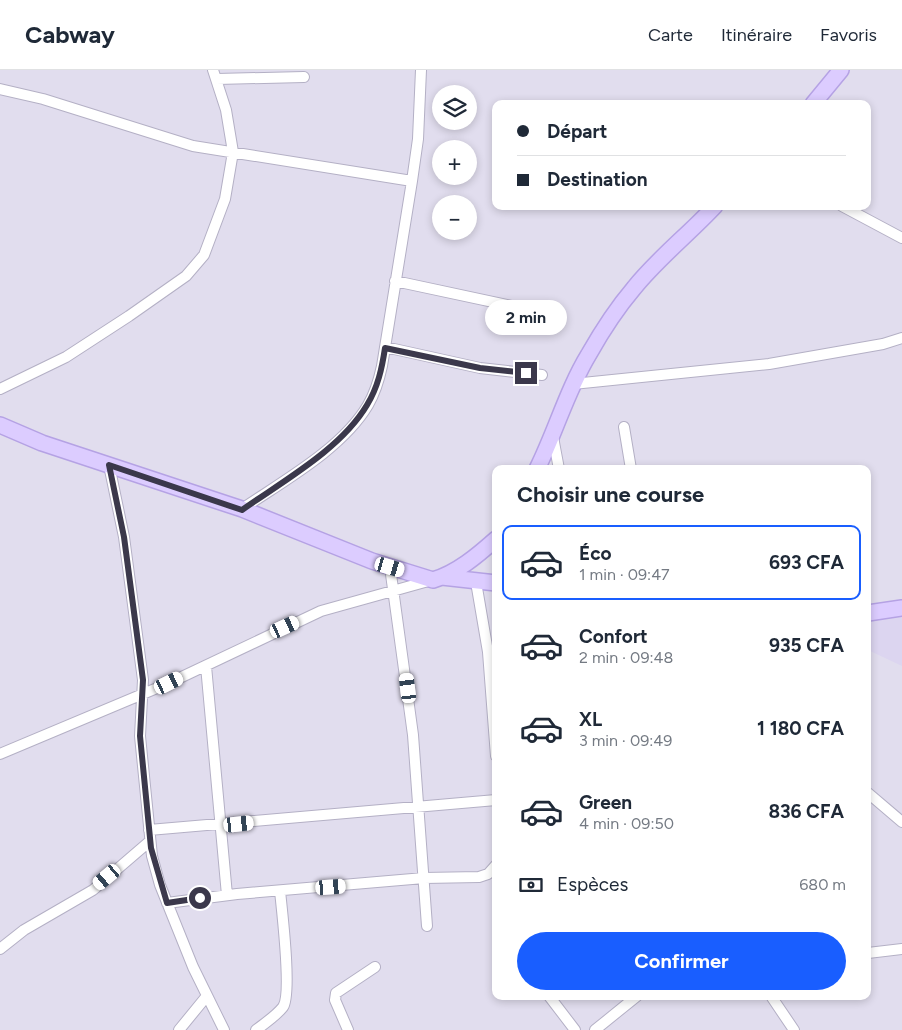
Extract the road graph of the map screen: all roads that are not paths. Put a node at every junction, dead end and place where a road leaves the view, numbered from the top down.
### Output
1 (421, 70) edge
2 (842, 70) edge
3 (215, 75) edge
4 (304, 77) dead end
5 (0, 89) edge
6 (816, 100) edge
7 (233, 152) junction
8 (412, 180) junction
9 (711, 210) edge
10 (850, 210) edge
11 (902, 238) edge
12 (395, 281) junction
13 (512, 306) dead end
14 (902, 338) edge
15 (385, 348) junction
16 (542, 374) dead end
17 (573, 384) junction
18 (0, 389) edge
19 (0, 424) edge
20 (624, 427) dead end
21 (554, 437) junction
22 (109, 465) junction
23 (539, 465) edge
24 (558, 465) edge
25 (630, 465) edge
26 (242, 510) junction
27 (492, 543) edge
28 (390, 567) junction
29 (438, 578) junction
30 (476, 582) junction
31 (492, 583) edge
32 (394, 592) junction
33 (902, 608) edge
34 (871, 613) edge
35 (206, 666) junction
36 (144, 694) junction
37 (492, 704) edge
38 (0, 754) edge
39 (871, 796) edge
40 (492, 800) edge
41 (417, 808) junction
42 (902, 822) edge
43 (221, 825) junction
44 (149, 836) junction
45 (492, 870) edge
46 (424, 878) junction
47 (280, 891) junction
48 (227, 895) junction
49 (167, 903) junction
50 (427, 926) dead end
51 (0, 949) edge
52 (902, 949) edge
53 (871, 953) edge
54 (375, 967) dead end
55 (206, 997) junction
56 (552, 1000) edge
57 (632, 1000) edge
58 (774, 1000) edge
59 (179, 1030) edge
60 (224, 1030) edge
61 (256, 1030) edge
62 (348, 1030) edge
63 (574, 1030) edge
64 (595, 1030) edge
65 (794, 1030) edge

1 - 8 street
2 - 6 street
3 - 4 street
3 - 7 street
5 - 7 street
7 - 8 street
7 - 18 street
8 - 12 street
9 - 17 street
10 - 11 street
12 - 13 street
12 - 15 street
14 - 17 street
15 - 16 street
15 - 26 street
17 - 21 street
19 - 22 street
20 - 25 street
21 - 23 street
21 - 24 street
22 - 26 street
22 - 36 street
26 - 28 street
27 - 29 street
28 - 29 street
28 - 32 street
29 - 30 street
29 - 32 street
30 - 31 street
30 - 37 street
32 - 35 street
32 - 41 street
33 - 34 street
35 - 36 street
35 - 43 street
36 - 38 street
36 - 44 street
39 - 42 street
40 - 41 street
41 - 43 street
41 - 46 street
43 - 44 street
43 - 48 street
44 - 49 street
44 - 51 street
45 - 46 street
46 - 47 street
46 - 50 street
47 - 48 street
47 - 61 street
48 - 49 street
49 - 55 street
52 - 53 street
54 - 62 street
55 - 59 street
55 - 60 street
56 - 63 street
57 - 64 street
58 - 65 street

